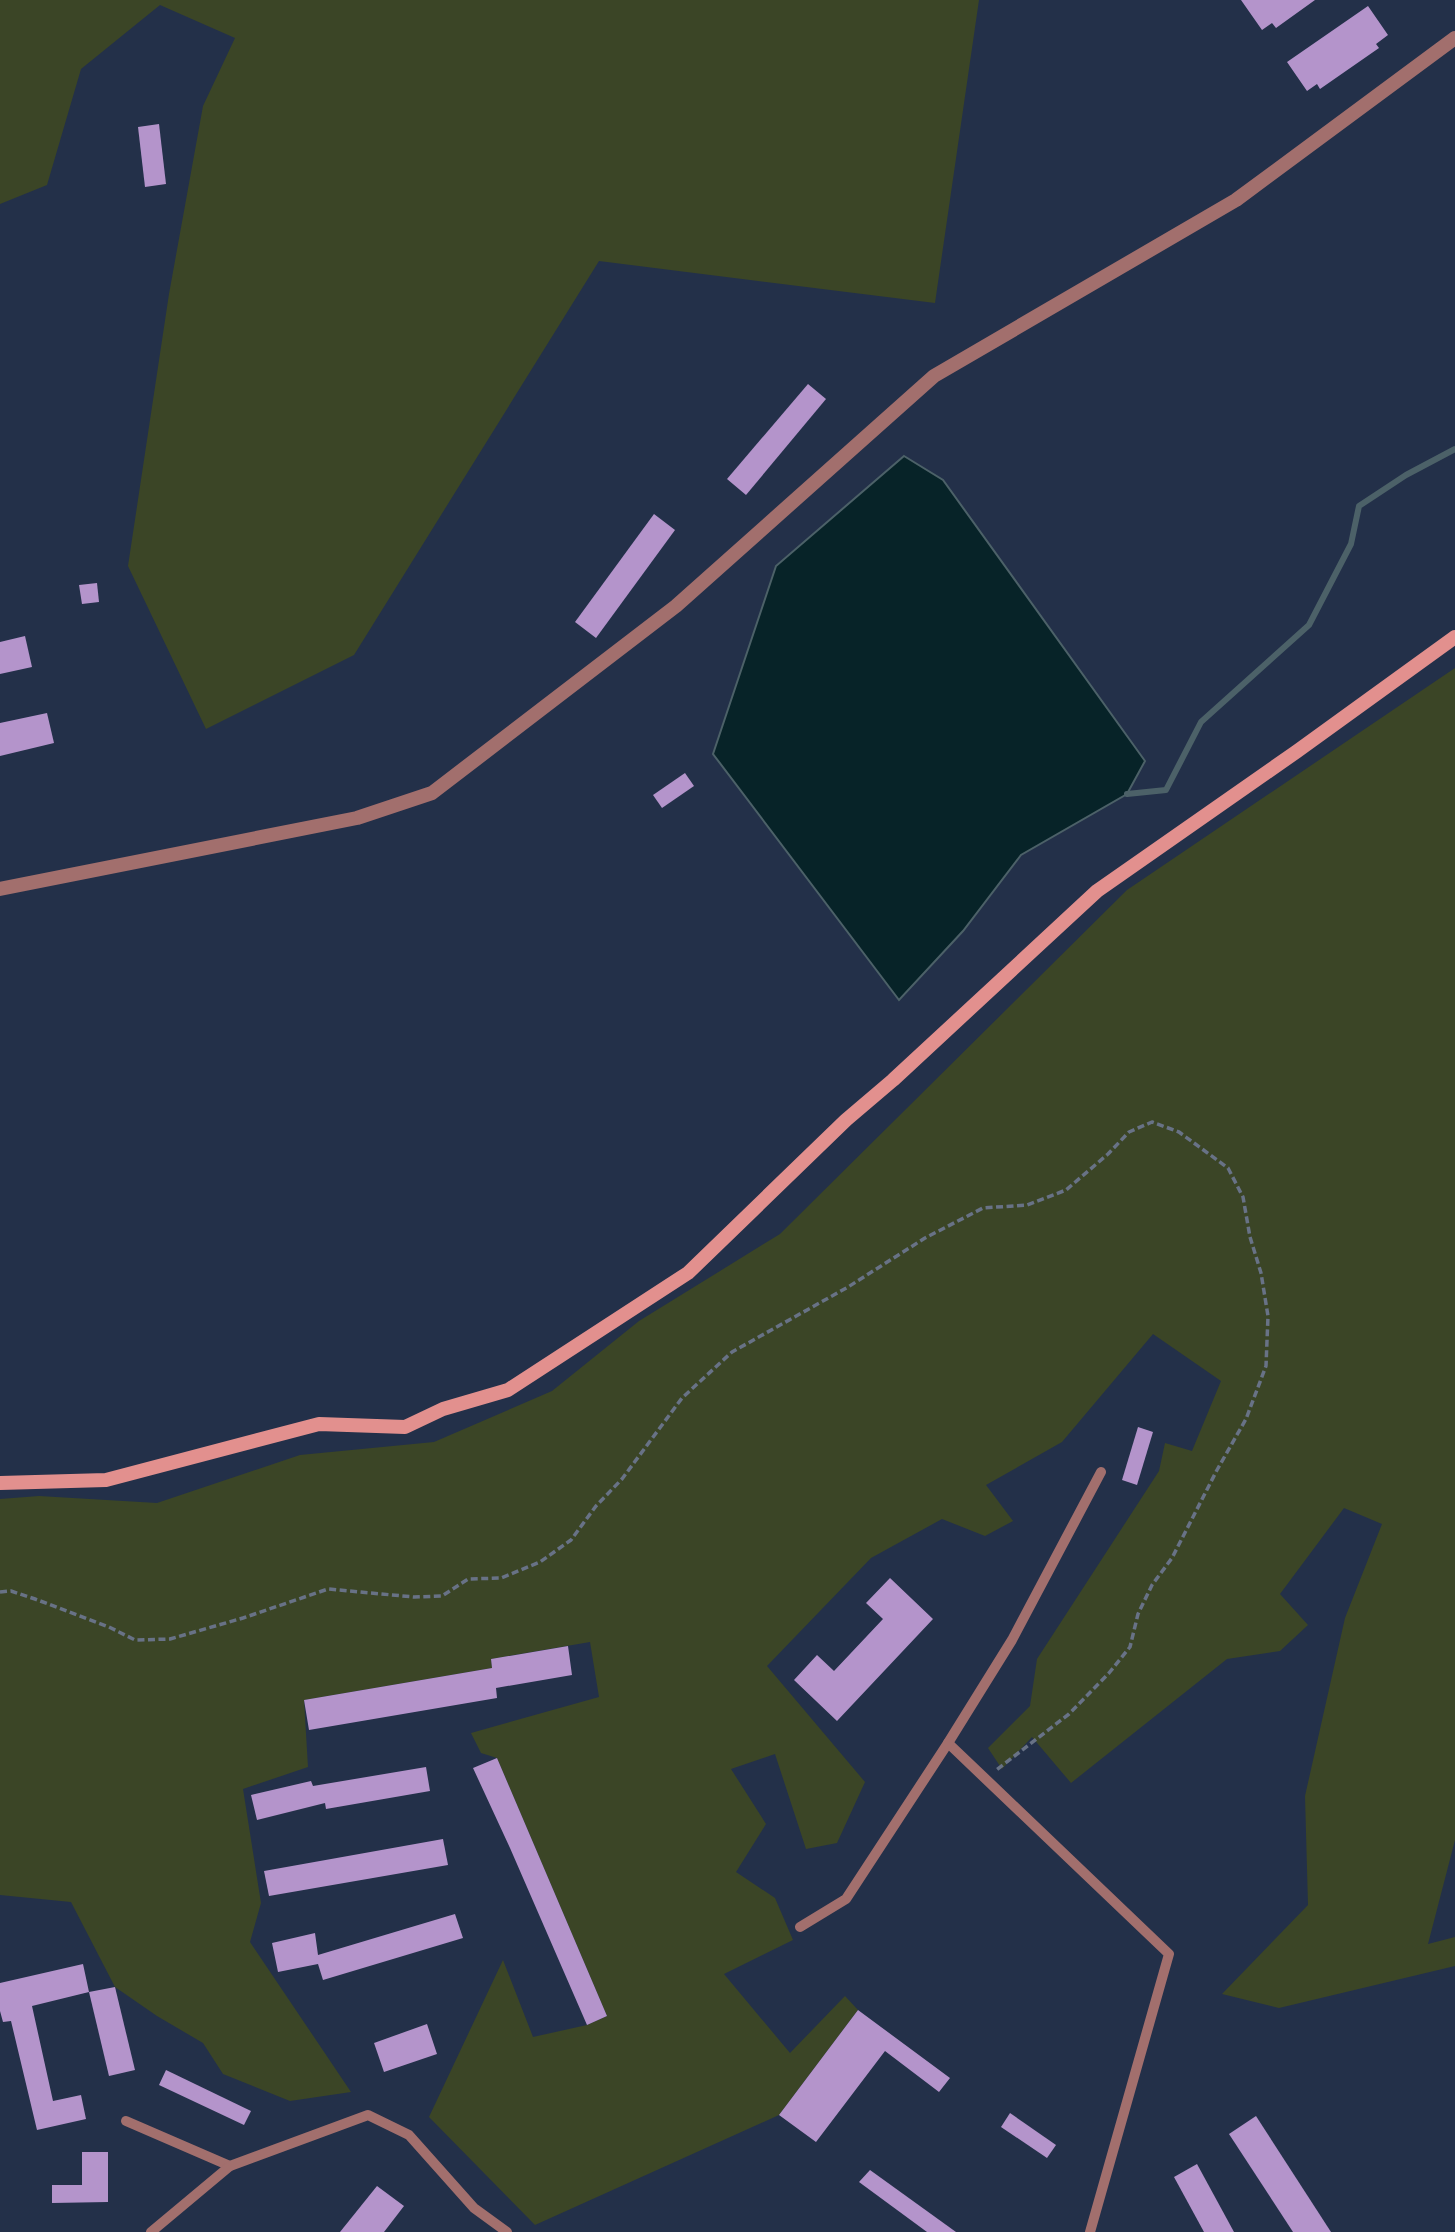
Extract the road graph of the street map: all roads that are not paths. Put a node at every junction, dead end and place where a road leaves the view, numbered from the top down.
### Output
1 (1455, 38) edge
2 (1455, 637) edge
3 (0, 889) edge
4 (1101, 1472) dead end
5 (0, 1483) edge
6 (948, 1743) junction
7 (800, 1927) dead end
8 (125, 2121) dead end
9 (230, 2166) junction
10 (151, 2232) edge
11 (507, 2232) edge
12 (1090, 2232) edge

1 - 3 street
2 - 5 street
4 - 6 lane
6 - 7 lane
6 - 12 lane
8 - 9 lane
9 - 10 lane
9 - 11 lane

